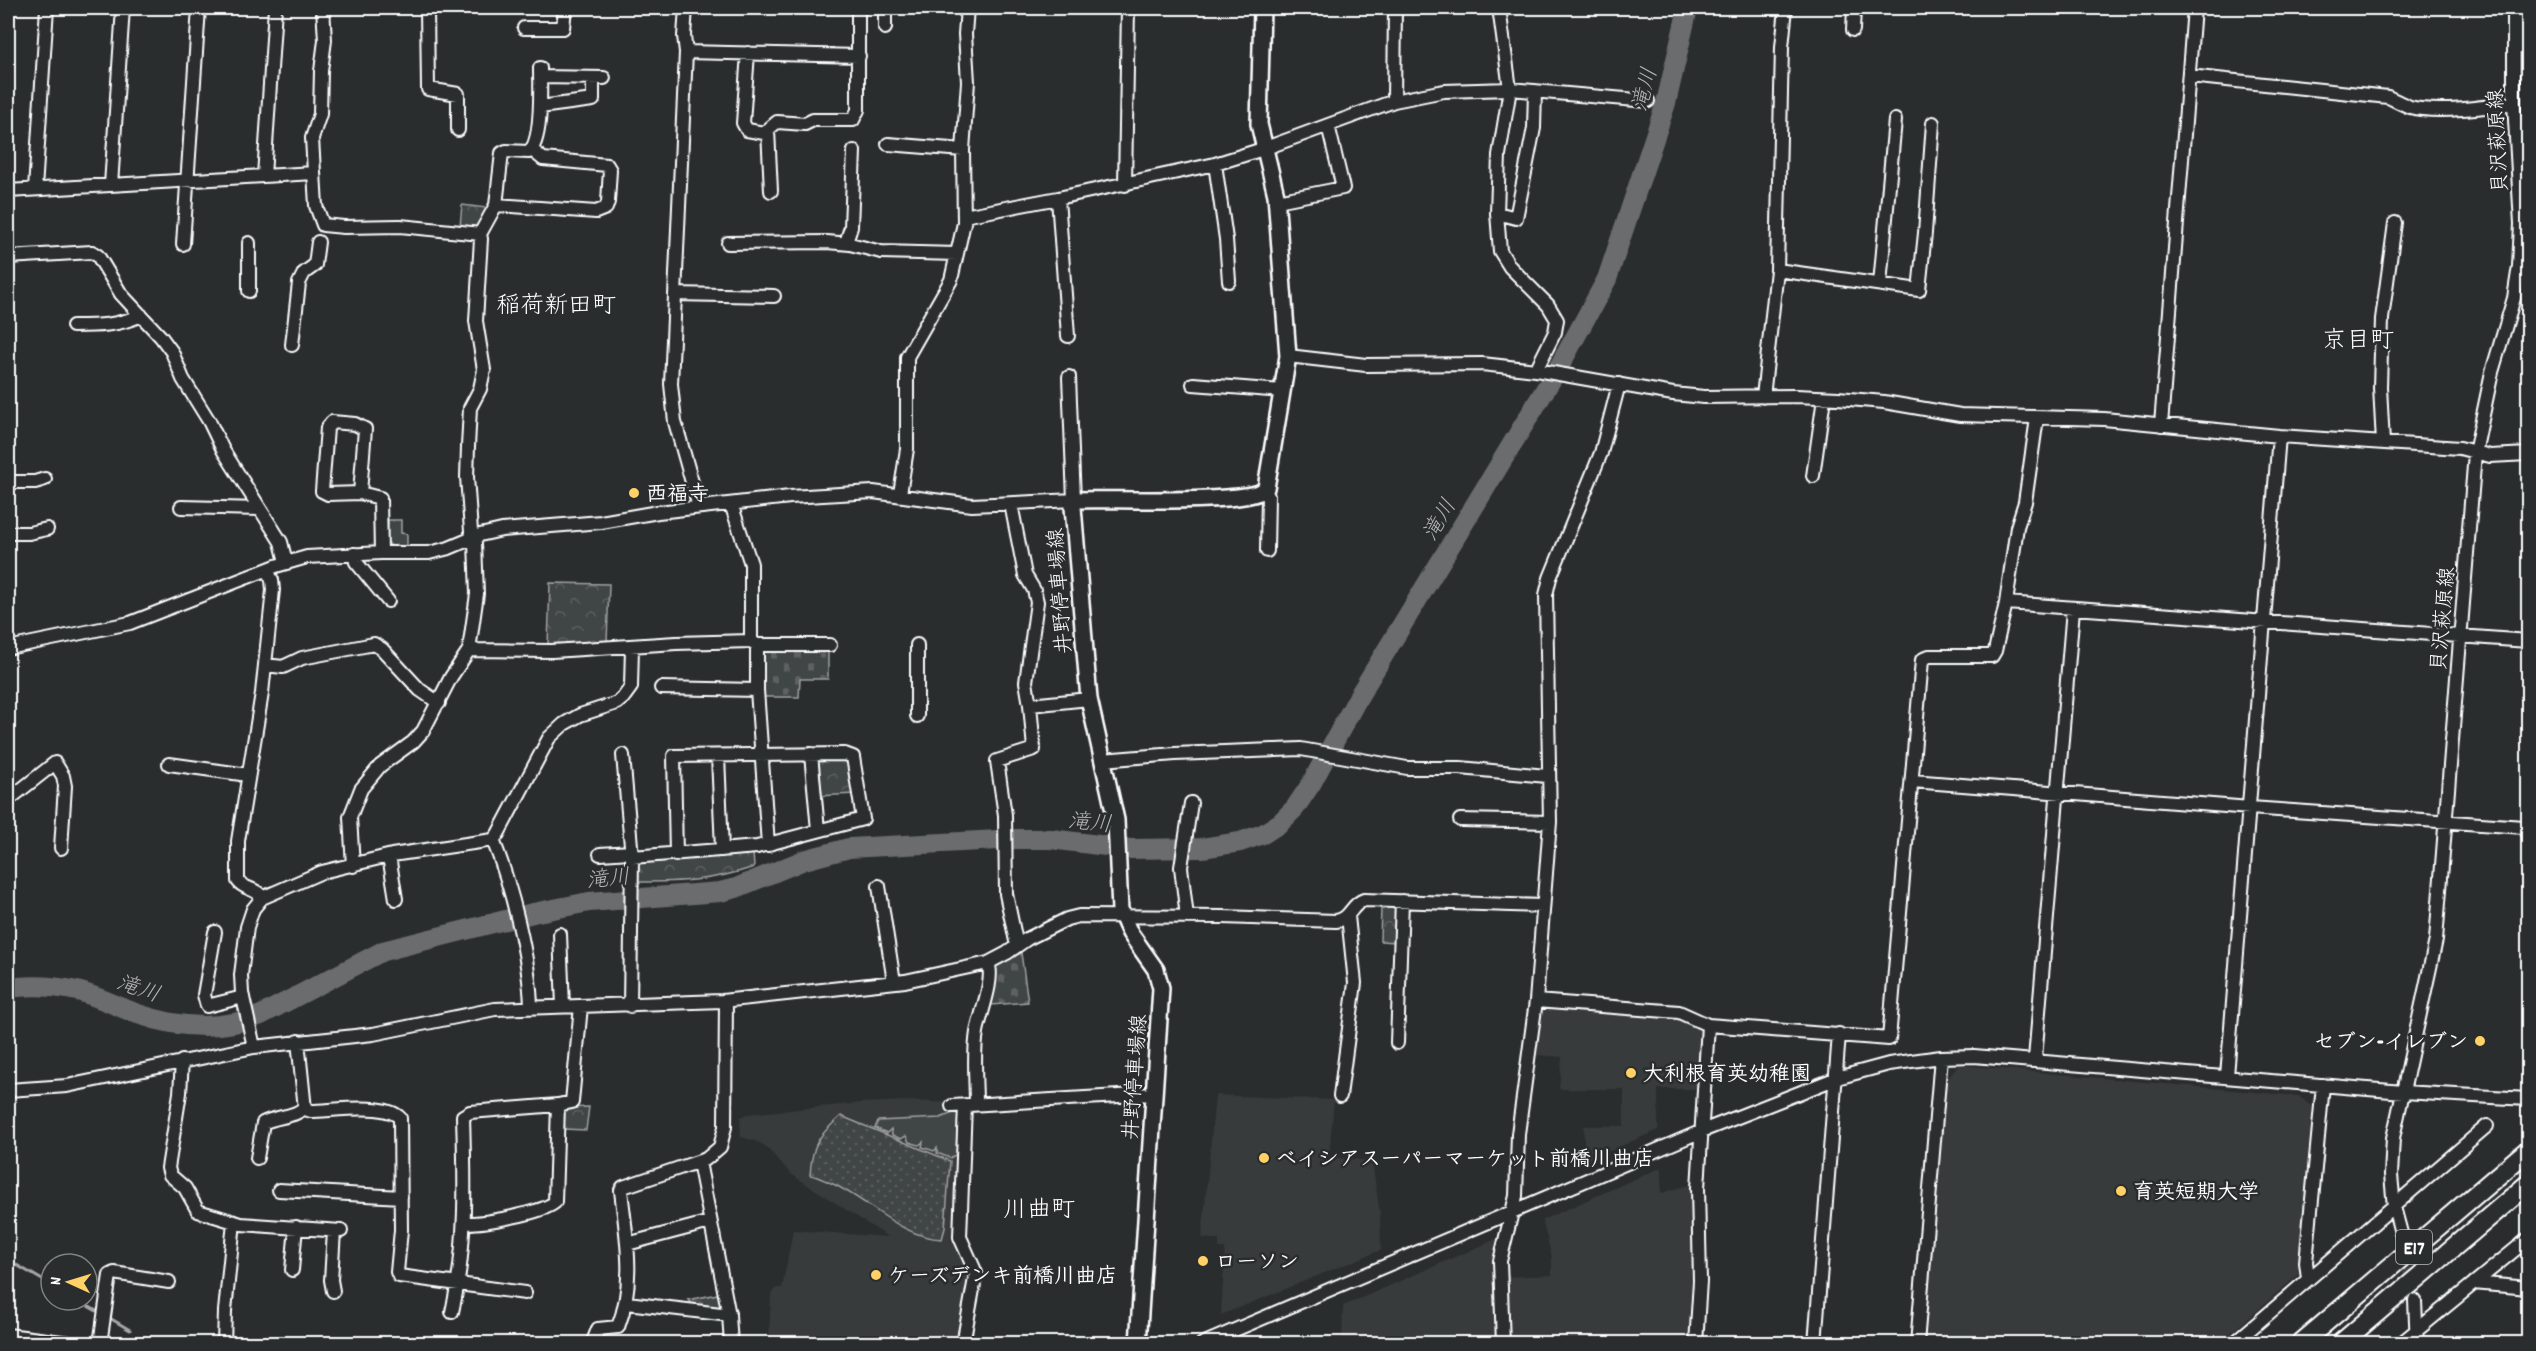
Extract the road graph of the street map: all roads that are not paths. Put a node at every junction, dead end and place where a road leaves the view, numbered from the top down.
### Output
1 (47, 8) edge
2 (123, 8) edge
3 (199, 8) edge
4 (275, 8) edge
5 (323, 8) edge
6 (428, 8) edge
7 (565, 8) edge
8 (686, 8) edge
9 (858, 8) edge
10 (885, 8) edge
11 (967, 8) edge
12 (1128, 8) edge
13 (1262, 8) edge
14 (1395, 8) edge
15 (1501, 8) edge
16 (1786, 8) edge
17 (1854, 8) edge
18 (2194, 8) edge
19 (2514, 8) edge
20 (524, 28) dead end
21 (885, 28) dead end
22 (1853, 30) dead end
23 (686, 52) junction
24 (748, 53) junction
25 (859, 56) junction
26 (2189, 76) junction
27 (1510, 89) junction
28 (1535, 91) junction
29 (1394, 101) junction
30 (1647, 101) dead end
31 (2514, 103) junction
32 (540, 107) junction
33 (1895, 120) dead end
34 (1933, 123) dead end
35 (1328, 125) junction
36 (458, 130) dead end
37 (768, 130) junction
38 (888, 144) dead end
39 (1263, 149) junction
40 (532, 150) junction
41 (963, 150) junction
42 (854, 151) dead end
43 (2523, 160) edge
44 (1215, 164) junction
45 (314, 173) junction
46 (264, 176) junction
47 (187, 181) junction
48 (111, 185) junction
49 (1125, 185) junction
50 (36, 189) junction
51 (8, 191) edge
52 (771, 191) dead end
53 (1058, 198) junction
54 (1277, 201) junction
55 (496, 205) junction
56 (1497, 213) junction
57 (964, 216) junction
58 (2395, 223) dead end
59 (480, 234) junction
60 (318, 242) dead end
61 (249, 243) dead end
62 (728, 243) dead end
63 (846, 243) junction
64 (183, 244) dead end
65 (957, 254) junction
66 (8, 257) edge
67 (1778, 270) junction
68 (1229, 281) dead end
69 (1880, 284) junction
70 (249, 291) dead end
71 (675, 294) junction
72 (774, 296) dead end
73 (141, 315) junction
74 (73, 326) dead end
75 (1068, 336) dead end
76 (292, 345) dead end
77 (1288, 356) junction
78 (1539, 370) junction
79 (1069, 377) dead end
80 (1193, 384) dead end
81 (1619, 384) junction
82 (1282, 391) junction
83 (1763, 397) junction
84 (1824, 398) junction
85 (2037, 418) junction
86 (2162, 425) junction
87 (2279, 436) junction
88 (2383, 443) junction
89 (2475, 453) junction
90 (2529, 454) edge
91 (1813, 476) dead end
92 (45, 479) dead end
93 (8, 482) edge
94 (1264, 491) junction
95 (360, 493) junction
96 (900, 494) junction
97 (1074, 500) junction
98 (731, 504) junction
99 (1011, 504) junction
100 (181, 507) dead end
101 (699, 507) junction
102 (260, 509) junction
103 (47, 529) dead end
104 (8, 533) edge
105 (473, 538) junction
106 (1267, 551) dead end
107 (381, 553) junction
108 (354, 554) junction
109 (286, 562) junction
110 (267, 570) junction
111 (388, 601) dead end
112 (2006, 603) junction
113 (2073, 609) junction
114 (2265, 622) junction
115 (2460, 635) junction
116 (2529, 641) edge
117 (754, 643) junction
118 (830, 645) dead end
119 (917, 645) dead end
120 (632, 647) junction
121 (8, 648) edge
122 (469, 650) junction
123 (265, 665) junction
124 (661, 688) dead end
125 (758, 690) junction
126 (1089, 699) junction
127 (439, 703) junction
128 (1030, 705) junction
129 (917, 716) dead end
130 (811, 754) junction
131 (623, 755) dead end
132 (763, 755) junction
133 (718, 756) junction
134 (1102, 760) junction
135 (169, 764) dead end
136 (248, 775) junction
137 (1547, 776) junction
138 (1912, 781) junction
139 (2056, 792) junction
140 (8, 800) edge
141 (1191, 803) dead end
142 (2250, 808) junction
143 (1460, 820) dead end
144 (1550, 822) junction
145 (2446, 822) junction
146 (818, 830) junction
147 (2529, 833) edge
148 (493, 840) junction
149 (768, 845) junction
150 (61, 848) dead end
151 (722, 850) junction
152 (600, 854) dead end
153 (631, 854) junction
154 (676, 855) junction
155 (389, 856) junction
156 (353, 866) junction
157 (879, 886) dead end
158 (262, 898) junction
159 (396, 899) dead end
160 (1402, 901) junction
161 (1543, 906) junction
162 (1348, 916) junction
163 (1121, 917) junction
164 (1187, 917) junction
165 (214, 932) dead end
166 (560, 934) dead end
167 (1017, 946) junction
168 (988, 963) junction
169 (894, 982) junction
170 (243, 999) junction
171 (726, 1001) junction
172 (1536, 1001) junction
173 (563, 1006) junction
174 (581, 1006) junction
175 (630, 1006) junction
176 (531, 1007) junction
177 (1708, 1025) junction
178 (1839, 1034) junction
179 (298, 1041) junction
180 (1397, 1043) dead end
181 (254, 1047) junction
182 (1941, 1057) junction
183 (2035, 1059) junction
184 (182, 1061) junction
185 (2227, 1076) junction
186 (1837, 1078) junction
187 (2323, 1085) junction
188 (8, 1090) edge
189 (2403, 1092) junction
190 (1153, 1094) junction
191 (1340, 1096) dead end
192 (2529, 1099) edge
193 (970, 1104) junction
194 (558, 1105) junction
195 (952, 1106) dead end
196 (304, 1107) junction
197 (2487, 1126) dead end
198 (1702, 1131) junction
199 (2529, 1149) edge
200 (257, 1158) dead end
201 (699, 1162) junction
202 (2529, 1184) edge
203 (279, 1190) dead end
204 (401, 1197) junction
205 (2394, 1207) junction
206 (1511, 1214) junction
207 (234, 1222) junction
208 (710, 1222) junction
209 (464, 1223) junction
210 (296, 1227) junction
211 (2401, 1233) tunnel mouth
212 (2529, 1239) edge
213 (627, 1244) junction
214 (292, 1270) dead end
215 (2308, 1278) junction
216 (169, 1282) dead end
217 (2474, 1283) junction
218 (459, 1284) junction
219 (2529, 1288) edge
220 (333, 1291) dead end
221 (525, 1293) dead end
222 (2415, 1301) tunnel mouth
223 (627, 1303) junction
224 (453, 1312) dead end
225 (729, 1313) junction
226 (2417, 1328) junction
227 (8, 1335) edge
228 (71, 1343) edge
229 (100, 1344) edge
230 (224, 1344) edge
231 (592, 1344) edge
232 (731, 1344) edge
233 (963, 1344) edge
234 (1138, 1344) edge
235 (1202, 1344) edge
236 (1503, 1344) edge
237 (1696, 1344) edge
238 (1815, 1344) edge
239 (1917, 1344) edge
240 (2233, 1344) edge
241 (2300, 1344) edge
242 (2340, 1344) edge
243 (2400, 1344) edge
244 (2417, 1344) edge

1 - 50 street
2 - 48 street
3 - 47 street
4 - 46 street
5 - 45 street
6 - 36 street
7 - 20 street
8 - 23 street
9 - 25 street
10 - 21 street
11 - 41 street
12 - 49 street
13 - 39 main road
14 - 29 street
15 - 27 street
16 - 67 street
17 - 22 street
18 - 26 street
19 - 31 street, 貝沢萩原線
23 - 24 street
23 - 71 street
24 - 25 street
24 - 37 street
25 - 37 street
26 - 31 street
26 - 86 street
27 - 28 street
27 - 29 street
27 - 56 street
28 - 30 street
28 - 56 street
29 - 35 street
31 - 43 street, 貝沢萩原線
32 - 32 street
32 - 40 street
33 - 69 street
34 - 69 street
35 - 39 street
35 - 54 street
37 - 52 street
38 - 41 street
39 - 44 street
39 - 54 main road
40 - 55 street
40 - 55 street
41 - 57 street
42 - 63 street
43 - 89 street, 貝沢萩原線
44 - 49 street
44 - 68 street
45 - 46 street
45 - 59 street
46 - 47 street
47 - 48 street
47 - 64 street
48 - 50 street
49 - 53 street
50 - 51 street
53 - 57 street
53 - 75 street
54 - 77 main road
55 - 59 street
56 - 78 street
57 - 65 street
58 - 88 street
59 - 105 street
60 - 76 street
61 - 70 street
62 - 63 street
63 - 65 street
65 - 96 street
66 - 73 street
67 - 69 street
67 - 83 street
71 - 72 street
71 - 101 street
73 - 74 street
73 - 102 street
77 - 78 street
77 - 82 main road
78 - 81 street
79 - 97 street
80 - 82 street
81 - 83 street
81 - 137 street
82 - 94 main road
83 - 84 street
84 - 85 street
84 - 91 street
85 - 86 street
85 - 112 street
86 - 87 street
87 - 88 street
87 - 114 street
88 - 89 street
89 - 90 street
89 - 115 street, 貝沢萩原線
92 - 93 street
94 - 97 main road, 井野停車場線
94 - 106 street
95 - 95 street
95 - 107 street
96 - 98 street
96 - 99 street
97 - 99 street
97 - 126 main road, 井野停車場線
98 - 101 street
98 - 117 street
99 - 128 street
100 - 102 street
101 - 105 street
102 - 109 street
103 - 104 street
105 - 107 street
105 - 122 street
107 - 108 street
108 - 109 street
108 - 111 street
109 - 110 street
110 - 121 street
110 - 123 street
112 - 113 street
112 - 138 street
113 - 114 street
113 - 139 street
114 - 115 street
114 - 142 street
115 - 116 street
115 - 145 street, 貝沢萩原線
117 - 118 street
117 - 120 street
117 - 125 street
119 - 129 street
120 - 122 street
120 - 148 street
122 - 127 street
123 - 127 street
123 - 136 street
124 - 125 street
125 - 132 street
126 - 128 street
126 - 134 main road, 井野停車場線
127 - 156 street
128 - 167 street
130 - 132 street
130 - 146 street
130 - 146 street
131 - 153 street
132 - 133 street
132 - 149 street
133 - 151 street
133 - 154 street
134 - 137 street
134 - 163 main road, 井野停車場線
135 - 136 street
136 - 158 street
137 - 144 street
138 - 139 street
138 - 178 street
139 - 142 street
139 - 183 street
140 - 150 street
141 - 164 street
142 - 145 street
142 - 185 street
143 - 144 street
144 - 161 street
145 - 147 street
145 - 189 street, 貝沢萩原線
146 - 149 street
148 - 155 street
148 - 176 street
149 - 151 street
151 - 154 street
152 - 153 street
153 - 154 street
153 - 175 street
155 - 156 street
155 - 159 street
156 - 158 street
157 - 169 street
158 - 170 street
160 - 161 street
160 - 162 street
160 - 180 street
161 - 172 street
162 - 164 street
162 - 191 street
163 - 164 street
163 - 167 street
163 - 190 main road, 井野停車場線
165 - 170 street
166 - 173 street
167 - 168 street
168 - 169 street
168 - 193 street
169 - 171 street
170 - 181 street
171 - 175 street
171 - 201 street
172 - 177 street
172 - 206 street
173 - 174 street
173 - 176 street
174 - 175 street
174 - 194 street
176 - 179 street
177 - 178 street
177 - 198 street
178 - 186 street
179 - 181 street
179 - 196 street
181 - 184 street
182 - 183 street
182 - 186 street
182 - 239 street
183 - 185 street
184 - 188 street
184 - 207 street
185 - 187 street
186 - 198 street
186 - 238 street
187 - 189 street
187 - 215 street
189 - 192 street
189 - 205 street, 貝沢萩原線
190 - 193 street
190 - 234 main road, 井野停車場線
193 - 195 street
193 - 233 street
194 - 209 street
194 - 209 street
196 - 200 street
196 - 204 street
197 - 205 street
198 - 206 street
198 - 237 street
199 - 241 highway, E17
201 - 208 street
201 - 213 street
202 - 242 highway, E17
203 - 204 street
204 - 218 street
205 - 211 street, 貝沢萩原線
205 - 215 street
206 - 235 street
206 - 236 street
207 - 210 street
207 - 230 street
208 - 213 street
208 - 225 street
209 - 218 street
210 - 214 street
210 - 220 street
212 - 217 street
213 - 223 street
215 - 240 street
216 - 229 street
217 - 219 street
217 - 226 street
218 - 221 street
218 - 224 street
222 - 226 street
223 - 225 street
223 - 231 street
225 - 232 street
226 - 243 street
226 - 244 street
227 - 228 street

